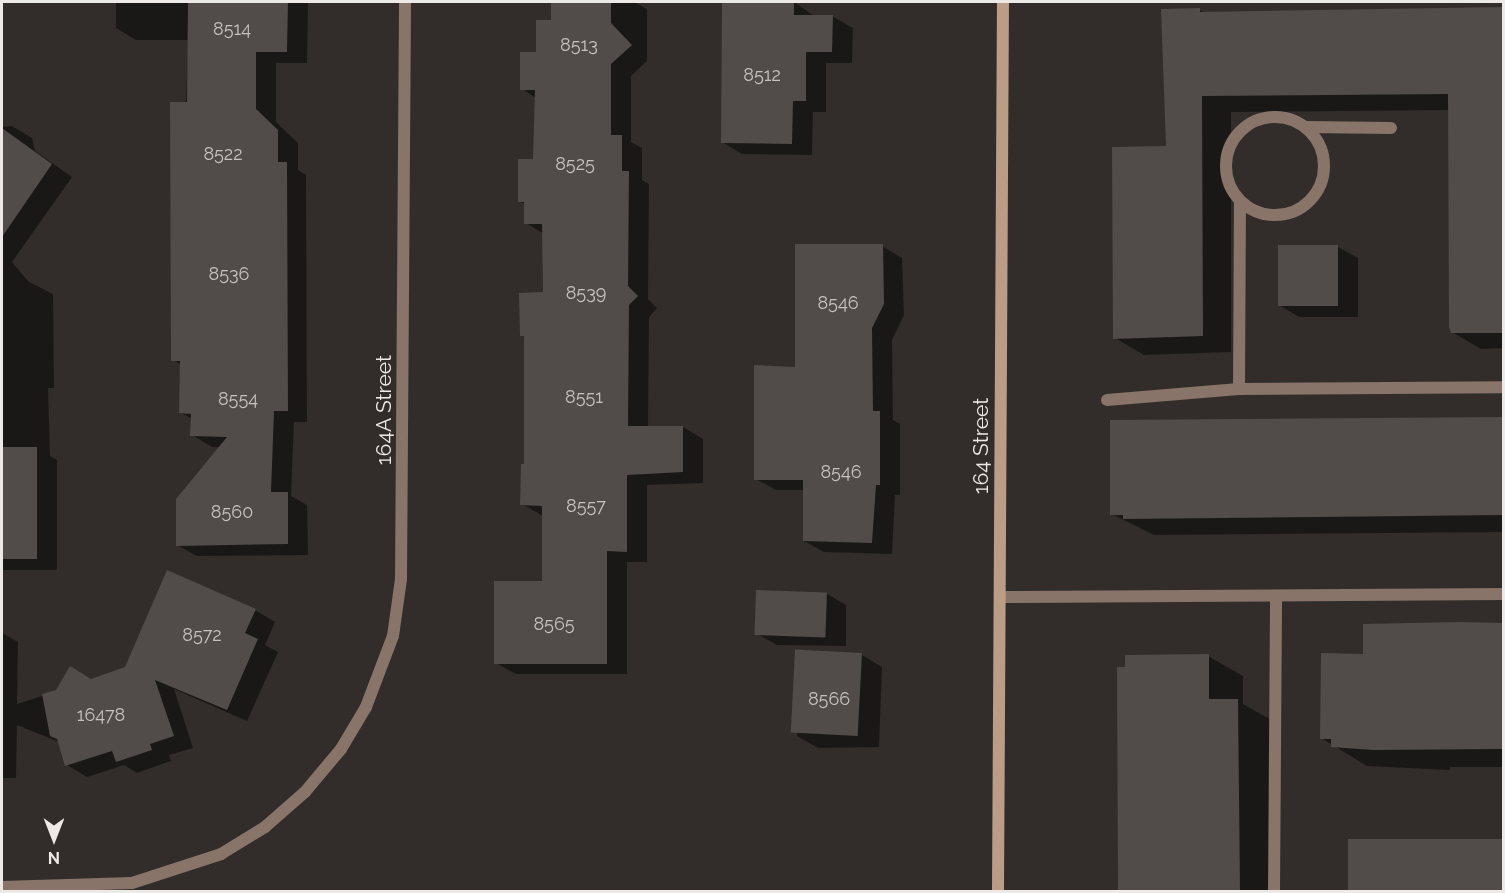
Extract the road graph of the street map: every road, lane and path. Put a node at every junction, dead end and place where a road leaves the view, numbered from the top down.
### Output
1 (405, 2) edge
2 (1003, 2) edge
3 (1305, 127) junction
4 (1391, 128) dead end
5 (1240, 202) junction
6 (1503, 387) edge
7 (1239, 389) junction
8 (1107, 399) dead end
9 (1503, 594) edge
10 (1000, 597) junction
11 (1276, 597) junction
12 (2, 887) edge
13 (998, 891) edge
14 (1274, 891) edge

1 - 12 street, 164A Street
2 - 10 street, 164 Street
3 - 4 street
3 - 5 street
3 - 5 street
5 - 7 street
6 - 7 street
7 - 8 street
9 - 11 street
10 - 11 street
10 - 13 street, 164 Street
11 - 14 street

